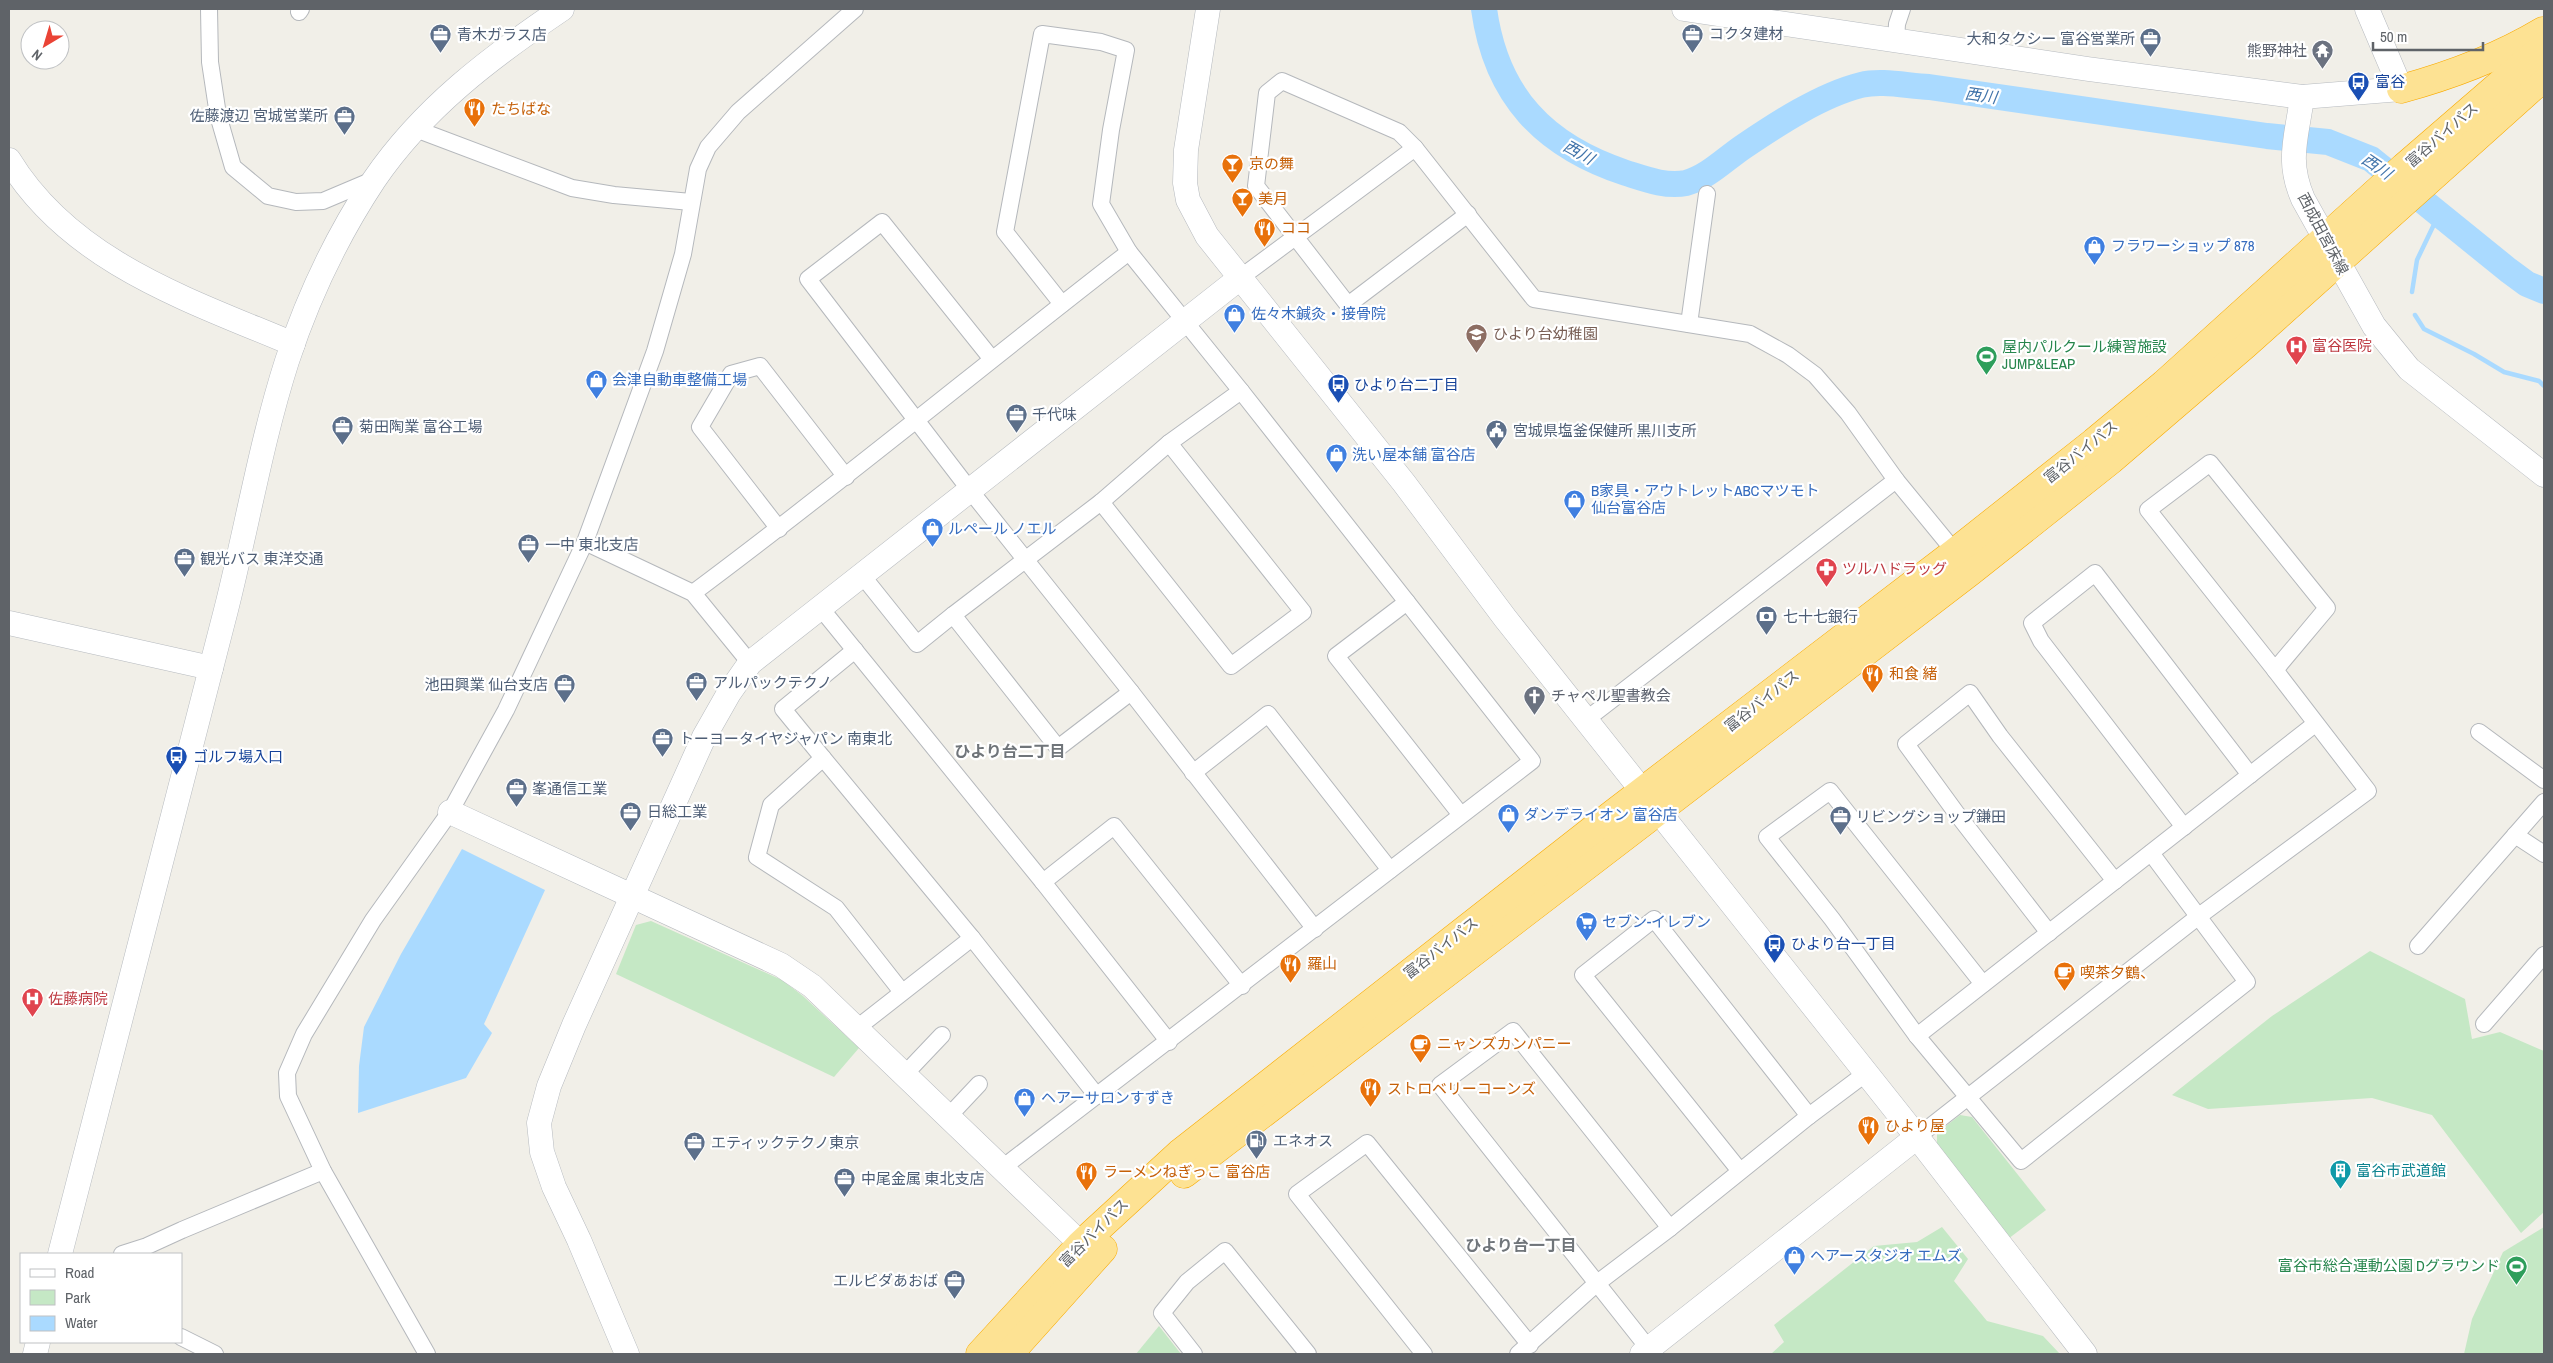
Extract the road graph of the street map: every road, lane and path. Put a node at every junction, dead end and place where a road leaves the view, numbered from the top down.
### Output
1 (209, 9) edge
2 (562, 9) edge
3 (855, 9) edge
4 (1208, 9) edge
5 (1684, 9) edge
6 (1902, 9) edge
7 (2367, 9) edge
8 (1740, 13) edge
9 (2544, 30) edge
10 (1896, 40) junction
11 (2544, 46) edge
12 (2544, 77) edge
13 (2401, 88) junction
14 (2301, 105) junction
15 (413, 128) junction
16 (1416, 148) junction
17 (9, 160) edge
18 (375, 179) junction
19 (1707, 194) dead end
20 (692, 202) junction
21 (2383, 204) junction
22 (1468, 214) junction
23 (1295, 237) junction
24 (2332, 251) junction
25 (1129, 252) junction
26 (1240, 278) junction
27 (1062, 304) junction
28 (1184, 320) junction
29 (1689, 324) junction
30 (293, 344) junction
31 (991, 358) junction
32 (1241, 391) junction
33 (916, 419) junction
34 (1169, 443) junction
35 (2544, 475) edge
36 (846, 477) junction
37 (1896, 480) junction
38 (968, 489) junction
39 (1101, 502) junction
40 (778, 529) junction
41 (585, 542) junction
42 (1955, 552) junction
43 (1025, 558) junction
44 (861, 574) junction
45 (693, 593) junction
46 (1407, 602) junction
47 (819, 606) junction
48 (953, 615) junction
49 (9, 623) edge
50 (855, 650) junction
51 (750, 663) junction
52 (211, 668) junction
53 (2275, 670) junction
54 (1132, 692) junction
55 (1587, 719) junction
56 (2315, 724) junction
57 (2479, 732) dead end
58 (823, 758) junction
59 (1193, 773) junction
60 (2250, 775) junction
61 (2544, 780) edge
62 (1652, 800) junction
63 (2544, 802) edge
64 (450, 812) junction
65 (1461, 815) junction
66 (2184, 827) junction
67 (2515, 835) junction
68 (2151, 853) junction
69 (2544, 854) edge
70 (1390, 870) junction
71 (2115, 881) junction
72 (1043, 882) junction
73 (634, 896) junction
74 (2198, 916) junction
75 (1315, 929) junction
76 (2049, 933) junction
77 (972, 938) junction
78 (2418, 946) dead end
79 (2544, 955) edge
80 (1983, 984) junction
81 (1242, 986) junction
82 (902, 992) junction
83 (2484, 1024) dead end
84 (857, 1028) junction
85 (942, 1035) dead end
86 (1917, 1036) junction
87 (1169, 1042) junction
88 (1865, 1074) junction
89 (904, 1075) junction
90 (979, 1084) dead end
91 (1097, 1096) junction
92 (1970, 1098) junction
93 (1809, 1116) junction
94 (948, 1117) junction
95 (1917, 1137) junction
96 (1001, 1169) junction
97 (1740, 1171) junction
98 (323, 1172) junction
99 (1670, 1228) junction
100 (1081, 1244) junction
101 (60, 1253) edge
102 (125, 1253) edge
103 (1596, 1284) junction
104 (182, 1337) edge
105 (1524, 1350) edge
106 (1646, 1352) edge
107 (216, 1354) edge
108 (427, 1354) edge
109 (627, 1354) edge
110 (980, 1354) edge
111 (1009, 1354) edge
112 (1194, 1354) edge
113 (1308, 1354) edge
114 (1424, 1354) edge
115 (2085, 1354) edge

1 - 18 street
2 - 15 street
3 - 20 street
4 - 26 street
5 - 8 street
6 - 10 street
7 - 13 street
8 - 10 street
9 - 13 highway
10 - 14 street
11 - 21 highway, 富谷バイパス
12 - 21 highway, 富谷バイパス
13 - 14 street
14 - 24 street, 西成田宮床線
15 - 18 street
15 - 20 street
16 - 22 street
16 - 23 street
16 - 23 street
17 - 30 street
18 - 30 street
19 - 29 street
20 - 41 street
21 - 24 highway, 富谷バイパス
22 - 23 street
22 - 29 street
23 - 26 street
24 - 35 street, 西成田宮床線
24 - 42 highway, 富谷バイパス
24 - 62 highway, 富谷バイパス
25 - 27 street
25 - 27 street
25 - 28 street
26 - 28 street
26 - 55 street
27 - 31 street
28 - 32 street
28 - 38 street
29 - 37 street
30 - 52 street
31 - 33 street
31 - 33 street
32 - 34 street
32 - 46 street
33 - 36 street
33 - 38 street
34 - 39 street
34 - 39 street
36 - 40 street
36 - 40 street
37 - 42 street
37 - 55 street
38 - 43 street
38 - 44 street
39 - 43 street
40 - 45 street
41 - 45 street
41 - 64 street
42 - 62 highway, 富谷バイパス
43 - 48 street
43 - 54 street
44 - 47 street
44 - 48 street
45 - 51 street
46 - 65 street
46 - 65 street
47 - 50 street
47 - 51 street
48 - 54 street
49 - 52 street
50 - 58 street
50 - 72 street
51 - 73 street
52 - 101 street
53 - 53 street
53 - 56 street
54 - 59 street
55 - 62 street
56 - 60 street
56 - 74 street
57 - 61 street
58 - 77 street
58 - 82 street
59 - 70 street
59 - 75 street
60 - 66 street
60 - 66 street
62 - 88 street
62 - 100 highway, 富谷バイパス
62 - 111 highway, 富谷バイパス
63 - 67 street
64 - 73 street
64 - 98 street
65 - 70 street
66 - 68 street
67 - 69 street
67 - 78 street
68 - 71 street
68 - 74 street
70 - 75 street
71 - 76 street
71 - 76 street
72 - 81 street
72 - 87 street
73 - 84 street
73 - 109 street
74 - 92 street
74 - 92 street
75 - 81 street
76 - 80 street
77 - 82 street
77 - 91 street
79 - 83 street
80 - 86 street
80 - 86 street
81 - 87 street
82 - 84 street
84 - 89 street
85 - 89 street
86 - 92 street
87 - 91 street
88 - 93 street
88 - 95 street
89 - 94 street
90 - 94 street
91 - 96 street
92 - 95 street
93 - 97 street
93 - 97 street
94 - 96 street
95 - 106 street
95 - 115 street
96 - 100 street
97 - 99 street
98 - 102 street
98 - 108 street
99 - 103 street
99 - 103 street
100 - 110 highway, 富谷バイパス
103 - 105 street
103 - 106 street
104 - 107 street
105 - 114 street
112 - 113 street

